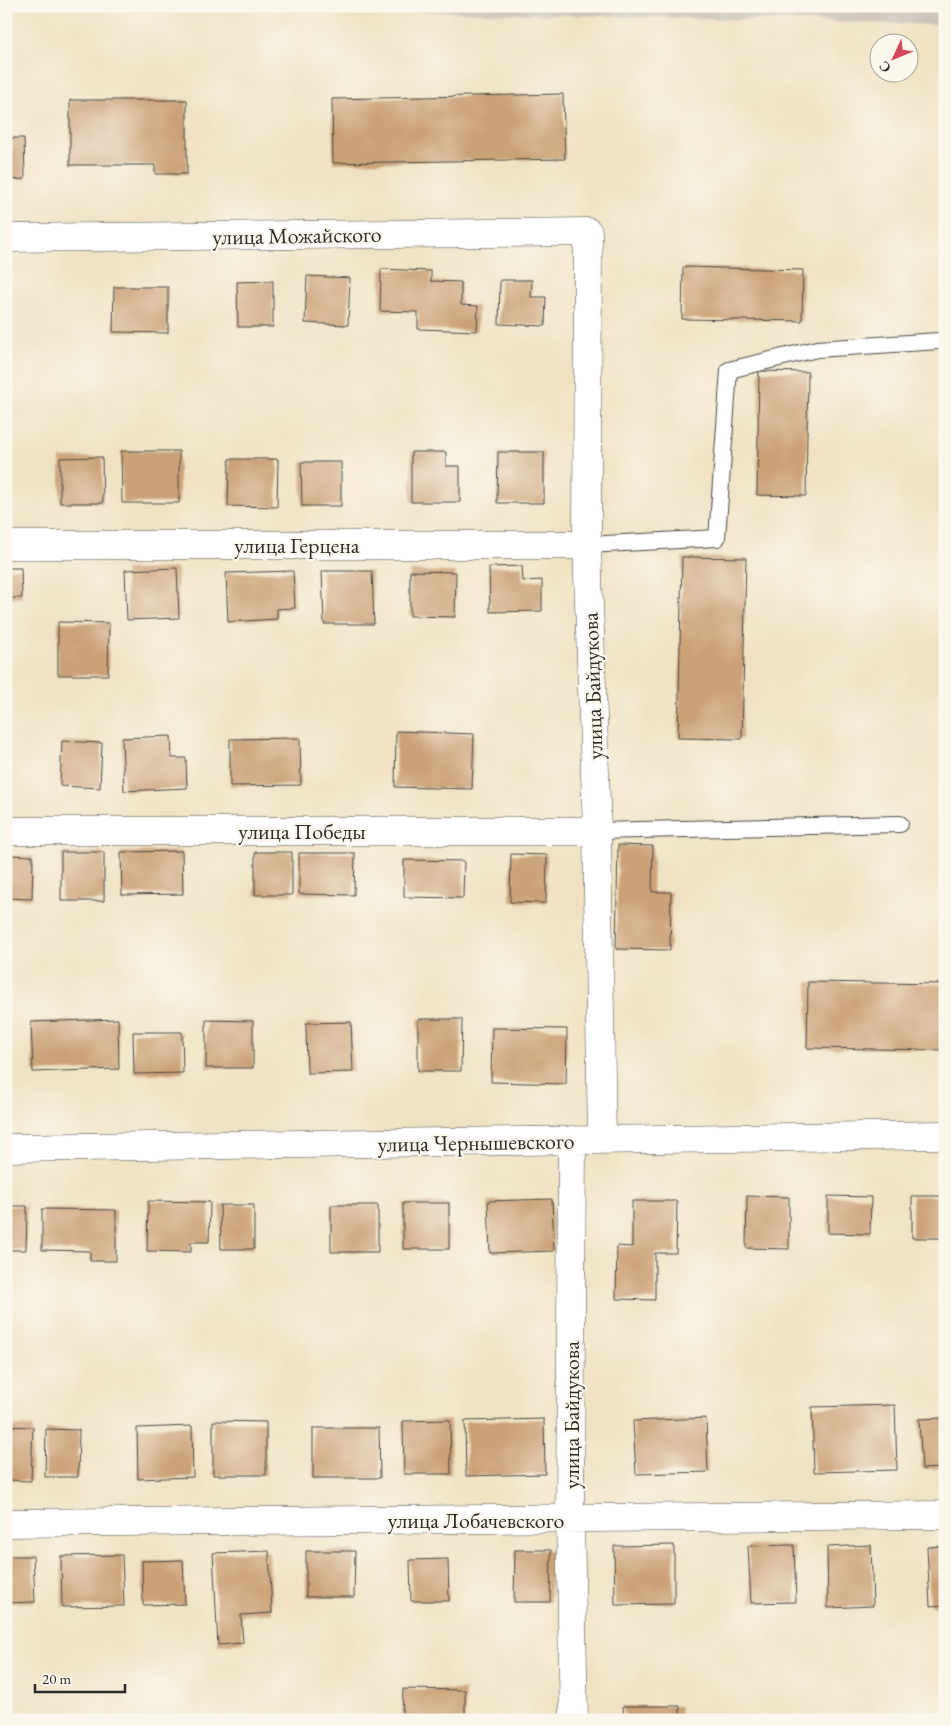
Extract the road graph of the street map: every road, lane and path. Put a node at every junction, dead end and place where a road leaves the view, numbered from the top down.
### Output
1 (588, 232) joint
2 (6, 238) edge
3 (945, 338) edge
4 (6, 545) edge
5 (587, 545) junction
6 (900, 824) dead end
7 (597, 830) junction
8 (6, 831) edge
9 (945, 1135) edge
10 (572, 1140) junction
11 (602, 1140) junction
12 (6, 1148) edge
13 (945, 1515) edge
14 (570, 1520) junction
15 (6, 1523) edge
16 (574, 1720) edge

1 - 2 street, улица Можайского
1 - 5 street, улица Байдукова
3 - 5 lane
4 - 5 street, улица Герцена
5 - 7 street, улица Байдукова
6 - 7 lane
7 - 8 street, улица Победы
7 - 11 street, улица Байдукова
9 - 11 street, улица Чернышевского
10 - 11 street, улица Чернышевского
10 - 12 street, улица Чернышевского
10 - 14 street, улица Байдукова
13 - 14 street, улица Лобачевского
14 - 15 street, улица Лобачевского
14 - 16 street, улица Байдукова

